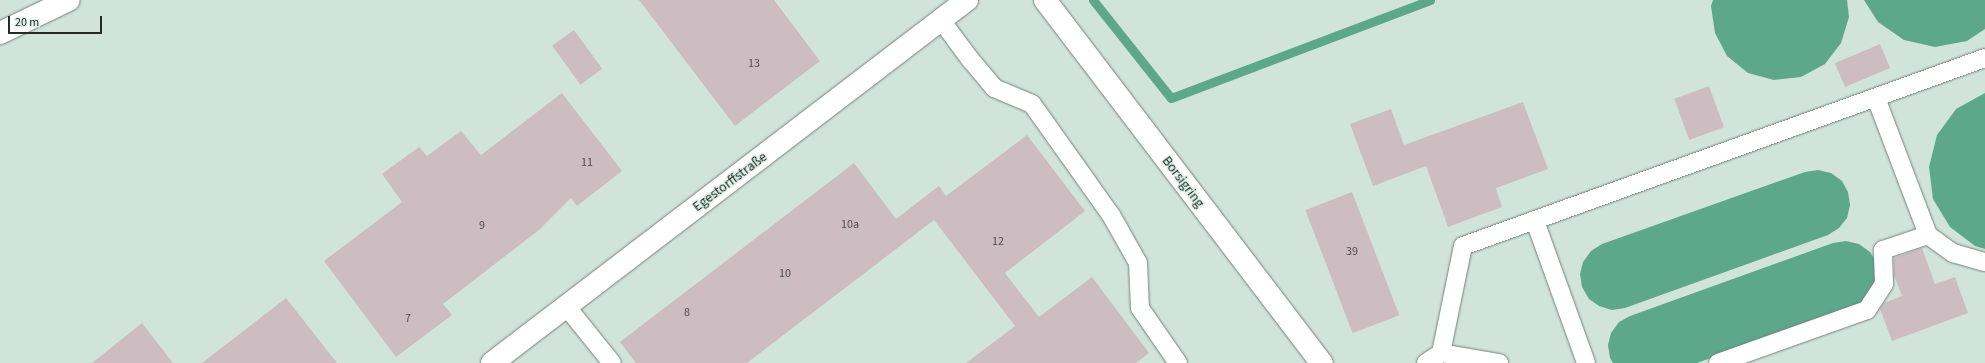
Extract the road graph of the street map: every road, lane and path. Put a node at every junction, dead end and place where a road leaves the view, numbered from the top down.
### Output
1 (69, 0) edge
2 (967, 0) edge
3 (1045, 0) edge
4 (941, 20) junction
5 (0, 33) edge
6 (1985, 58) edge
7 (1876, 98) junction
8 (1535, 221) junction
9 (1928, 235) junction
10 (1985, 262) edge
11 (566, 306) junction
12 (1441, 353) junction
13 (492, 363) edge
14 (612, 363) edge
15 (1178, 363) edge
16 (1322, 363) edge
17 (1426, 363) edge
18 (1499, 363) edge
19 (1586, 363) edge
20 (1718, 363) edge

1 - 5 street
2 - 4 street, Egestorffstraße
3 - 16 street, Borsigring
4 - 11 street, Egestorffstraße
4 - 15 lane
6 - 7 lane
7 - 8 lane
7 - 9 lane
8 - 12 lane
8 - 19 lane
9 - 10 lane
9 - 20 lane
11 - 13 street, Egestorffstraße
11 - 14 lane
12 - 17 lane
12 - 18 lane

